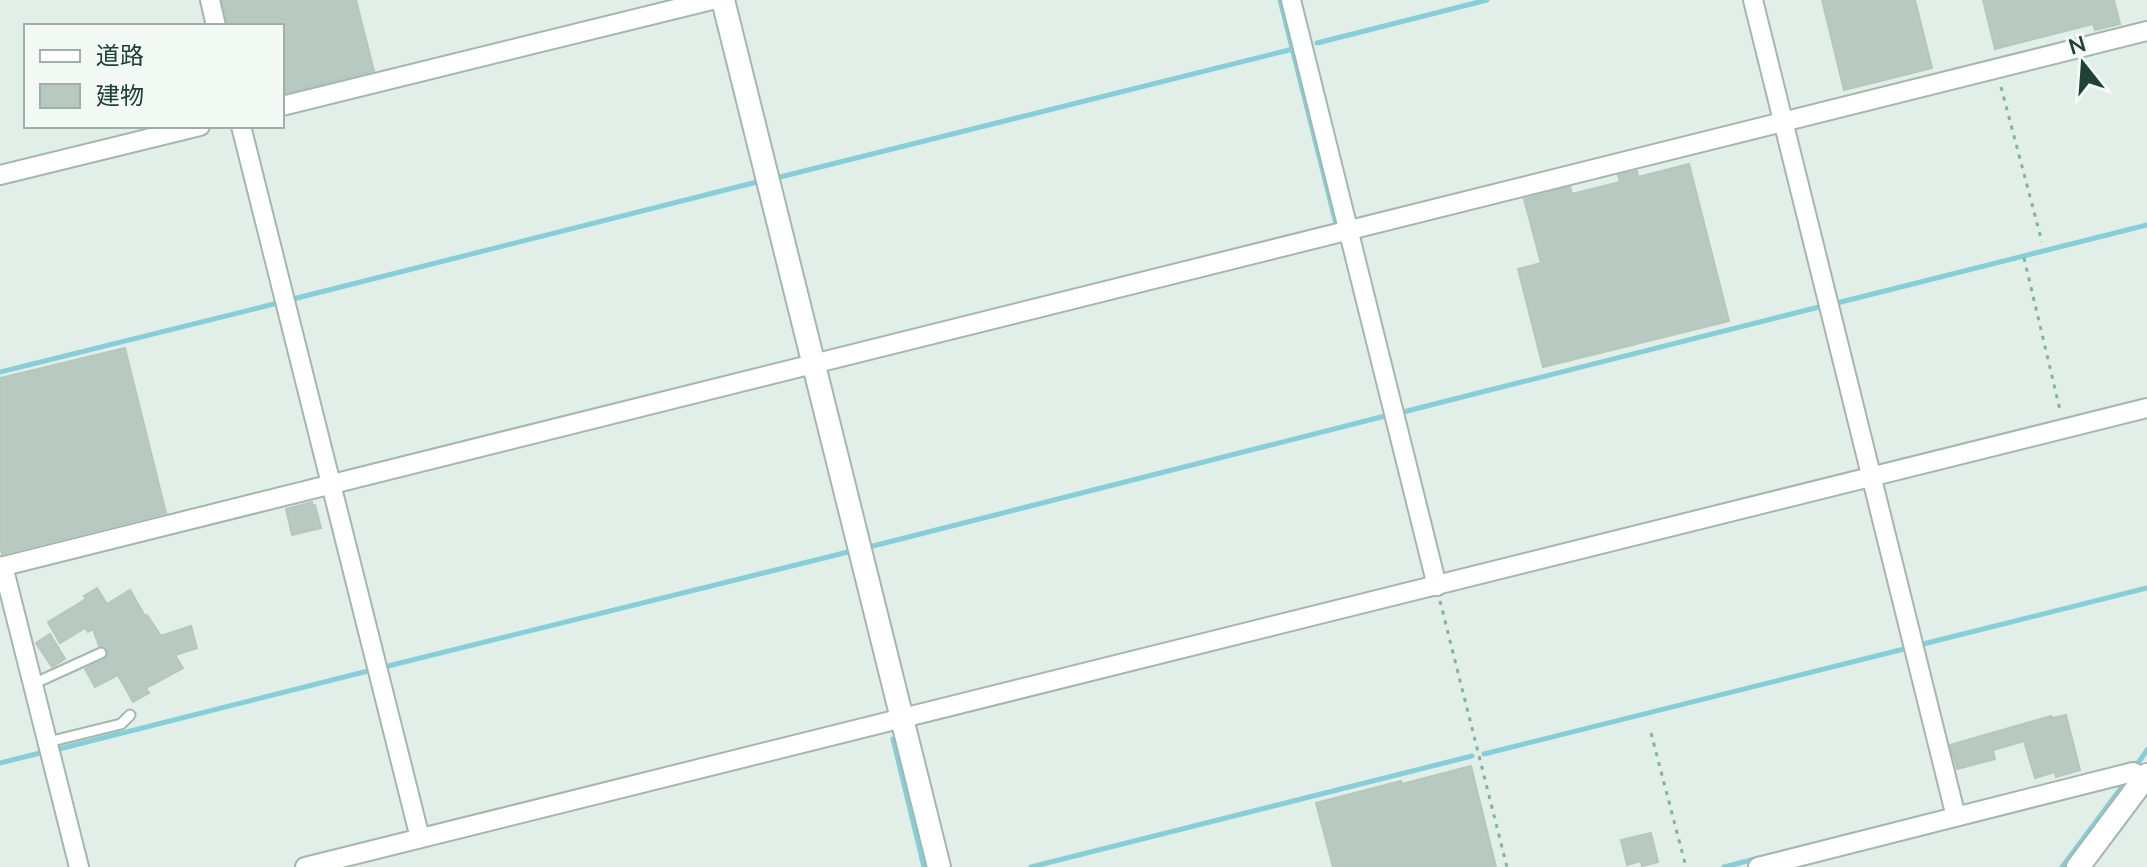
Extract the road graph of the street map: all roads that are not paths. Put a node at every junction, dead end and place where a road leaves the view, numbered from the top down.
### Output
1 (210, 0) edge
2 (712, 0) edge
3 (723, 0) edge
4 (1291, 0) edge
5 (1753, 0) edge
6 (216, 24) edge
7 (2147, 31) edge
8 (284, 106) edge
9 (1783, 123) junction
10 (192, 128) edge
11 (242, 128) edge
12 (0, 175) edge
13 (1348, 230) junction
14 (814, 364) junction
15 (2147, 408) edge
16 (1871, 477) junction
17 (331, 484) junction
18 (2, 566) edge
19 (1437, 586) junction
20 (101, 653) dead end
21 (33, 684) junction
22 (130, 715) dead end
23 (902, 719) junction
24 (48, 742) junction
25 (2146, 777) edge
26 (1956, 817) junction
27 (420, 838) junction
28 (327, 864) edge
29 (79, 867) edge
30 (305, 867) edge
31 (939, 867) edge
32 (1758, 867) edge
33 (2078, 867) edge

1 - 6 street
2 - 8 street
3 - 14 street
4 - 13 street
5 - 9 street
7 - 9 street
9 - 13 street
9 - 16 street
10 - 12 street
11 - 17 street
13 - 14 street
13 - 19 street
14 - 17 street
14 - 23 street
15 - 16 street
16 - 19 street
16 - 26 street
17 - 18 street
17 - 27 street
18 - 21 street
19 - 23 street
20 - 21 lane
21 - 24 street
22 - 24 lane
23 - 27 street
23 - 31 street
24 - 29 street
25 - 26 street
25 - 33 street
26 - 32 street
27 - 28 street
28 - 30 street

